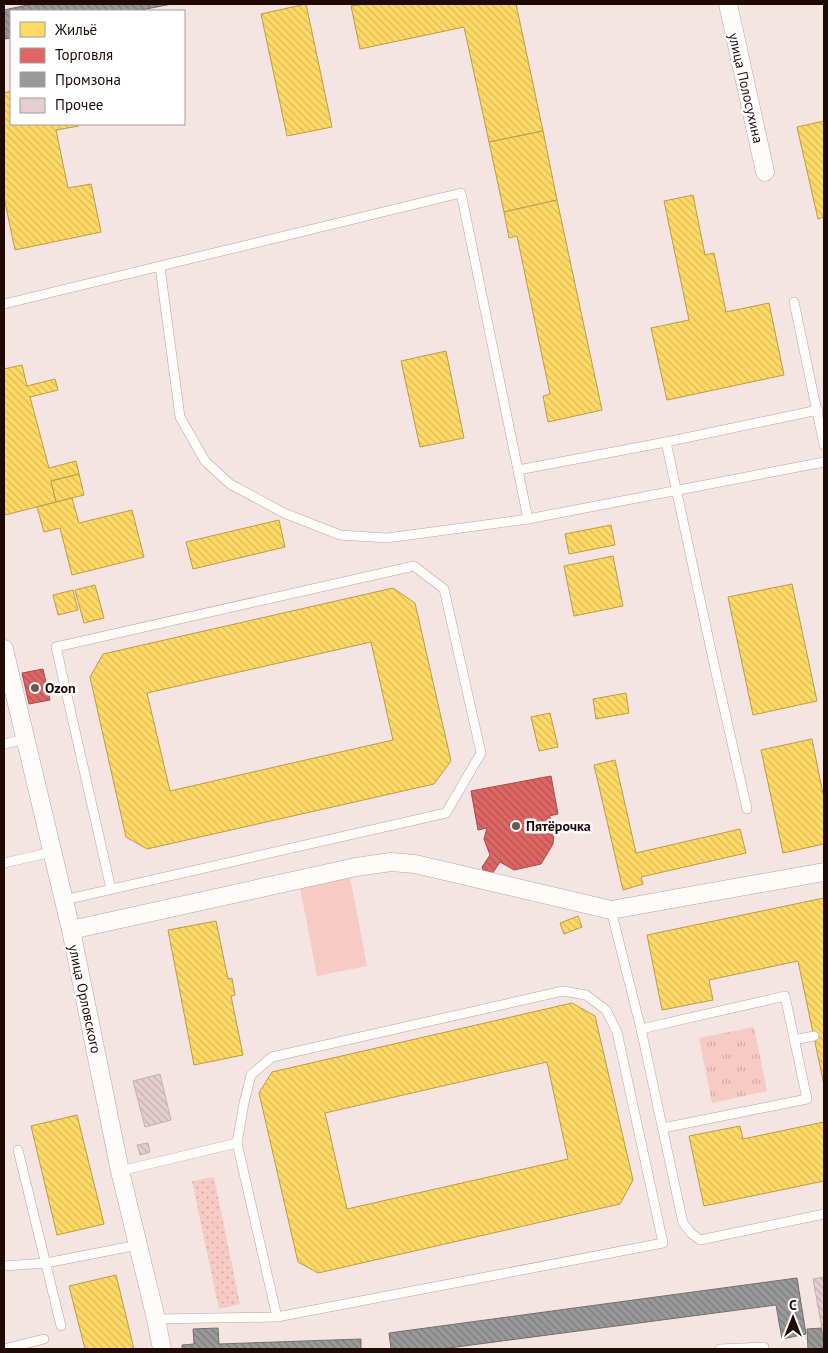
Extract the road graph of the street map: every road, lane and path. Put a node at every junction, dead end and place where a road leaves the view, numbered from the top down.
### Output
1 (728, 4) edge
2 (765, 172) dead end
3 (160, 267) junction
4 (794, 302) dead end
5 (4, 304) edge
6 (818, 410) junction
7 (666, 442) junction
8 (824, 445) edge
9 (824, 462) edge
10 (518, 470) junction
11 (676, 490) junction
12 (528, 519) junction
13 (4, 649) edge
14 (25, 739) junction
15 (4, 744) edge
16 (747, 809) dead end
17 (52, 852) junction
18 (4, 863) edge
19 (824, 872) edge
20 (112, 889) junction
21 (64, 900) junction
22 (611, 910) junction
23 (71, 930) junction
24 (641, 1028) junction
25 (814, 1036) dead end
26 (794, 1040) junction
27 (663, 1128) junction
28 (237, 1143) junction
29 (18, 1150) dead end
30 (120, 1171) junction
31 (824, 1214) edge
32 (138, 1245) junction
33 (46, 1263) junction
34 (4, 1266) edge
35 (277, 1317) junction
36 (156, 1319) junction
37 (61, 1326) dead end
38 (44, 1339) dead end
39 (764, 1347) dead end
40 (4, 1349) edge
41 (162, 1349) edge
42 (720, 1349) edge

1 - 2 street, улица Полосухина
3 - 5 lane
3 - 10 lane
3 - 12 lane
4 - 6 lane
6 - 7 lane
6 - 8 lane
7 - 10 lane
7 - 11 lane
9 - 11 lane
10 - 12 lane
11 - 12 lane
11 - 16 lane
13 - 14 street, улица Орловского
14 - 15 lane
14 - 17 street, улица Орловского
17 - 18 lane
17 - 21 street, улица Орловского
19 - 22 street
20 - 20 lane
20 - 21 lane
21 - 23 street, улица Орловского
22 - 23 street
22 - 24 lane
23 - 30 street, улица Орловского
24 - 26 lane
24 - 27 lane
25 - 26 lane
26 - 27 lane
27 - 31 lane
28 - 30 lane
28 - 35 lane
28 - 35 lane
29 - 33 lane
30 - 32 street, улица Орловского
32 - 33 lane
32 - 36 street, улица Орловского
33 - 34 lane
33 - 37 lane
35 - 36 lane
36 - 41 street, улица Орловского
38 - 40 lane
39 - 42 lane

